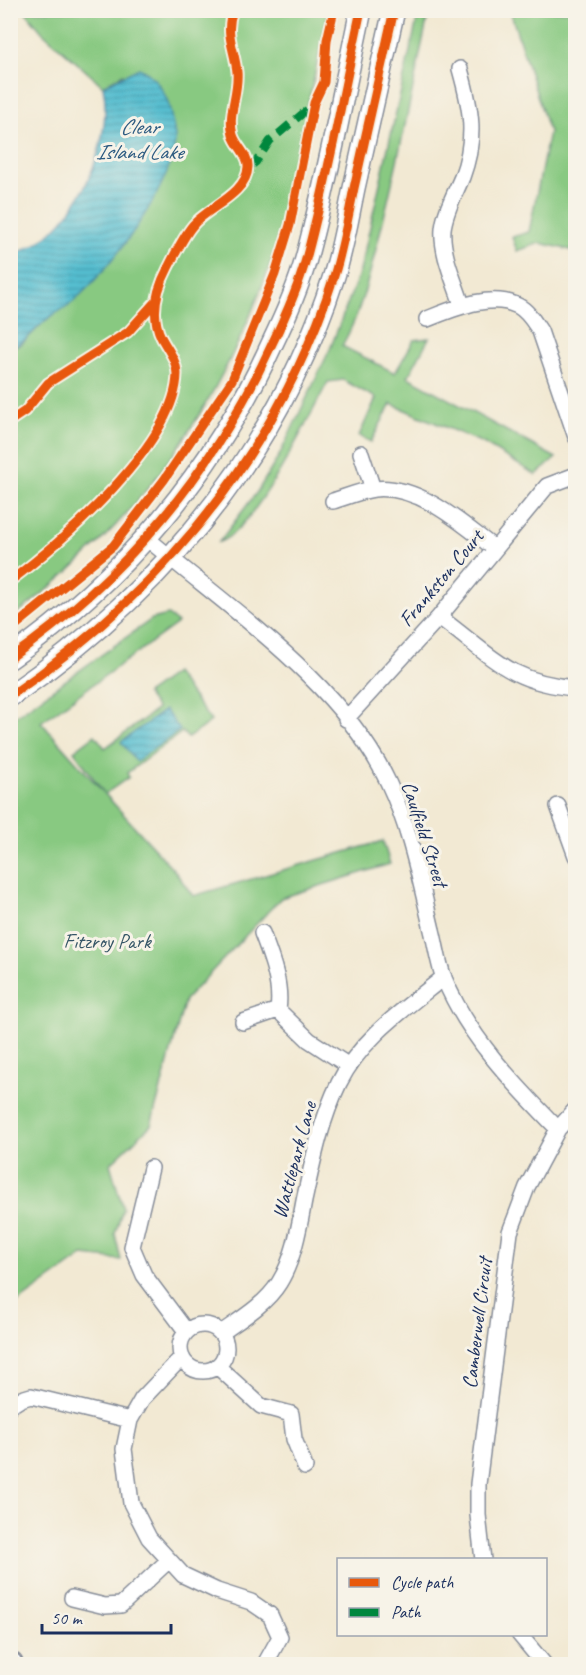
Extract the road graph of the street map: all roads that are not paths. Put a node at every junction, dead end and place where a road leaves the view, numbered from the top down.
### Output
1 (361, 10) edge
2 (394, 10) edge
3 (460, 69) dead end
4 (462, 306) junction
5 (427, 319) dead end
6 (576, 437) edge
7 (362, 453) dead end
8 (576, 475) edge
9 (373, 489) junction
10 (333, 501) dead end
11 (148, 539) junction
12 (494, 548) junction
13 (172, 559) junction
14 (439, 617) junction
15 (10, 658) edge
16 (576, 688) edge
17 (10, 696) edge
18 (346, 719) junction
19 (558, 806) dead end
20 (574, 846) edge
21 (262, 933) dead end
22 (444, 977) junction
23 (278, 1010) junction
24 (243, 1022) dead end
25 (349, 1066) junction
26 (576, 1109) edge
27 (558, 1129) junction
28 (151, 1168) dead end
29 (186, 1331) junction
30 (221, 1333) junction
31 (182, 1358) junction
32 (217, 1366) junction
33 (10, 1406) edge
34 (130, 1420) junction
35 (305, 1467) dead end
36 (483, 1558) edge
37 (169, 1560) junction
38 (72, 1598) dead end
39 (520, 1636) edge
40 (265, 1665) edge
41 (544, 1665) edge

1 - 11 main road
2 - 13 main road
3 - 4 street
4 - 5 street
4 - 6 street
7 - 9 street
8 - 12 street, Frankston Court
9 - 10 street
9 - 12 street
11 - 13 street, Caulfield Street
11 - 15 main road
12 - 14 street, Frankston Court
13 - 17 main road
13 - 18 street, Caulfield Street
14 - 16 street
14 - 18 street, Frankston Court
18 - 22 street, Caulfield Street
19 - 20 street
21 - 23 street
22 - 25 street, Wattlepark Lane
22 - 27 street, Caulfield Street
23 - 24 street
23 - 25 street
25 - 30 street, Wattlepark Lane
26 - 27 street, Camberwell Circuit
27 - 36 street, Camberwell Circuit
28 - 29 street
29 - 30 street
29 - 31 street
30 - 32 street
31 - 32 street
31 - 34 street
32 - 35 street
33 - 34 street
34 - 37 street
37 - 38 street
37 - 40 street
39 - 41 street

